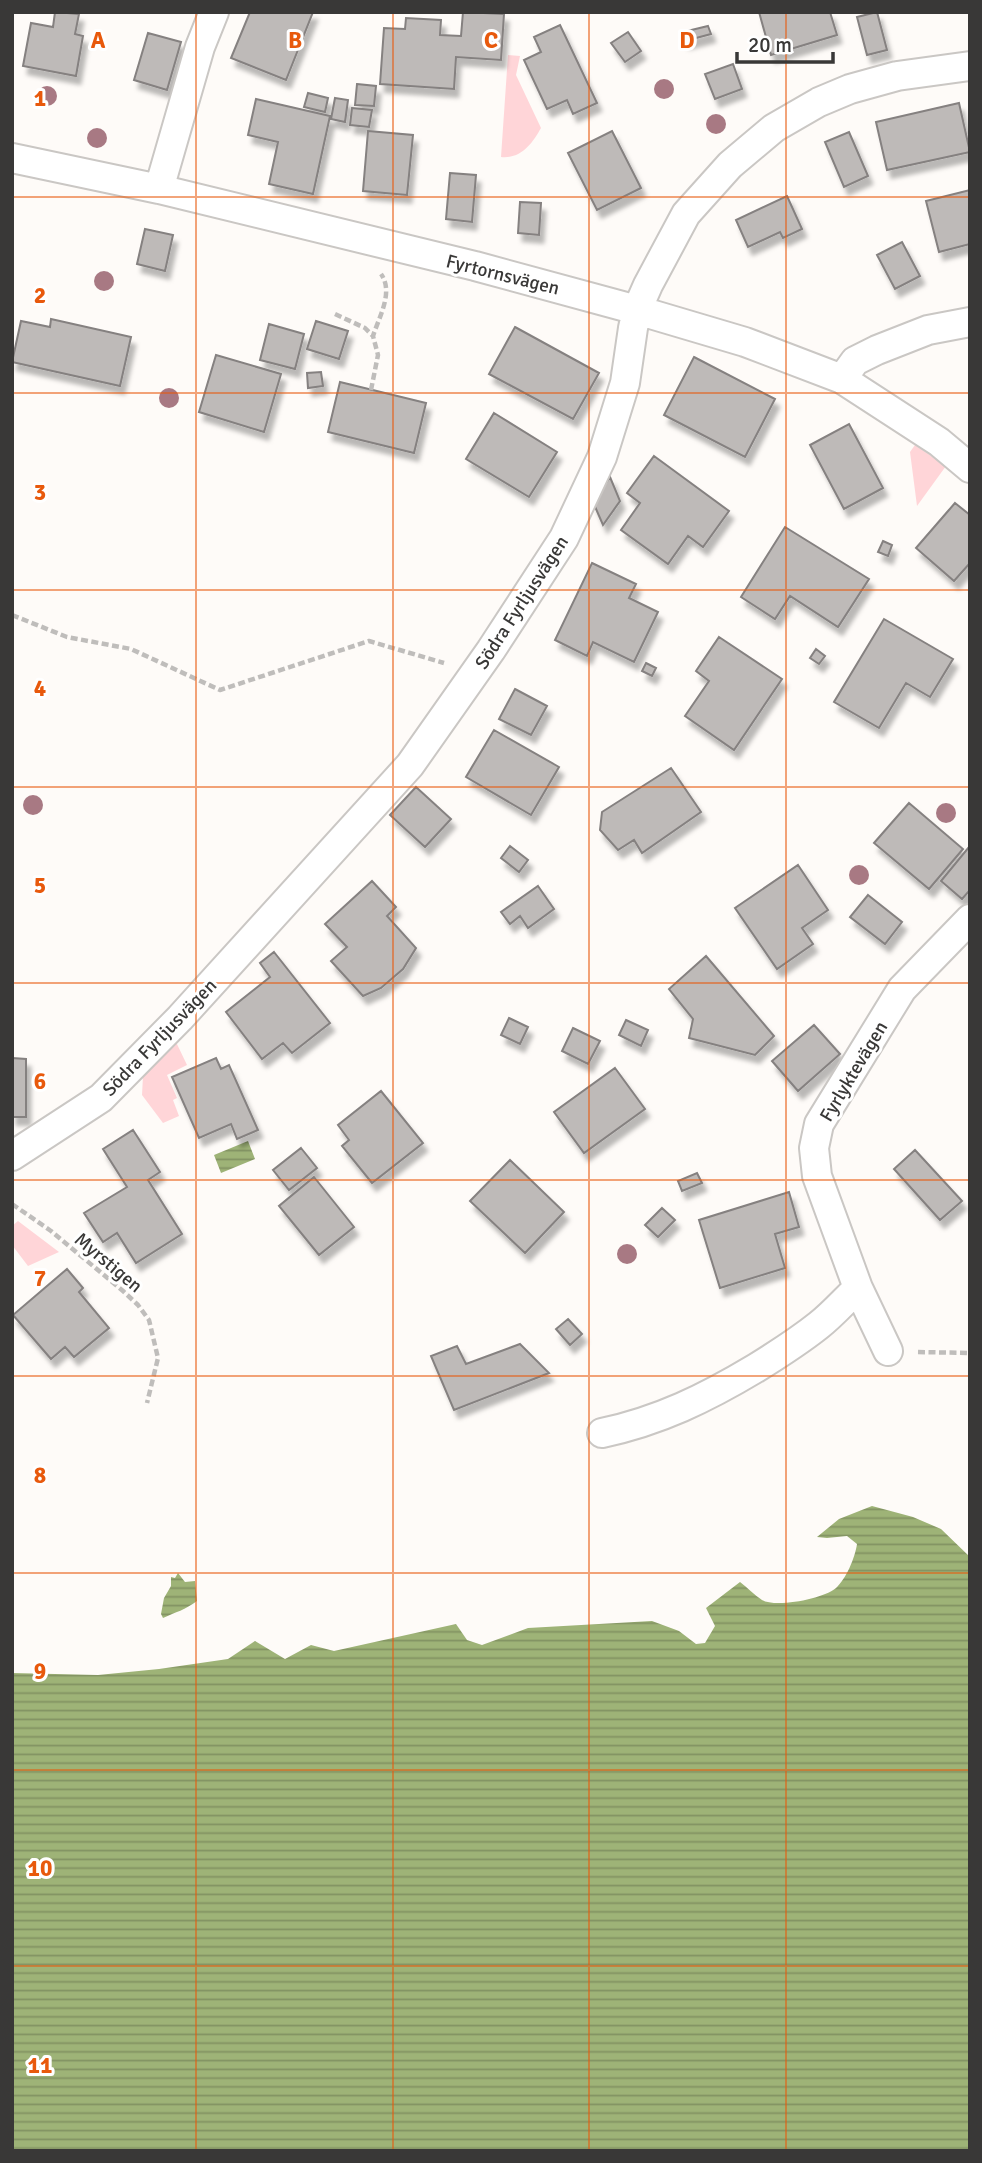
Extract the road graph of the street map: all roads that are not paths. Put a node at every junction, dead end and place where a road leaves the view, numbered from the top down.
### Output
1 (214, 12) edge
2 (970, 66) edge
3 (12, 158) edge
4 (159, 189) junction
5 (638, 310) junction
6 (970, 322) edge
7 (842, 379) junction
8 (970, 468) edge
9 (970, 919) edge
10 (12, 1156) edge
11 (858, 1288) junction
12 (888, 1351) road end
13 (602, 1433) dead end

1 - 4 street
2 - 5 street, Södra Fyrljusvägen
3 - 4 street, Fyrtornsvägen
4 - 5 street, Fyrtornsvägen
5 - 7 street, Fyrtornsvägen
5 - 10 street, Södra Fyrljusvägen
6 - 7 street
7 - 8 street, Fyrtornsvägen
9 - 11 street, Fyrlyktevägen
11 - 12 street, Fyrlyktevägen
11 - 13 street

